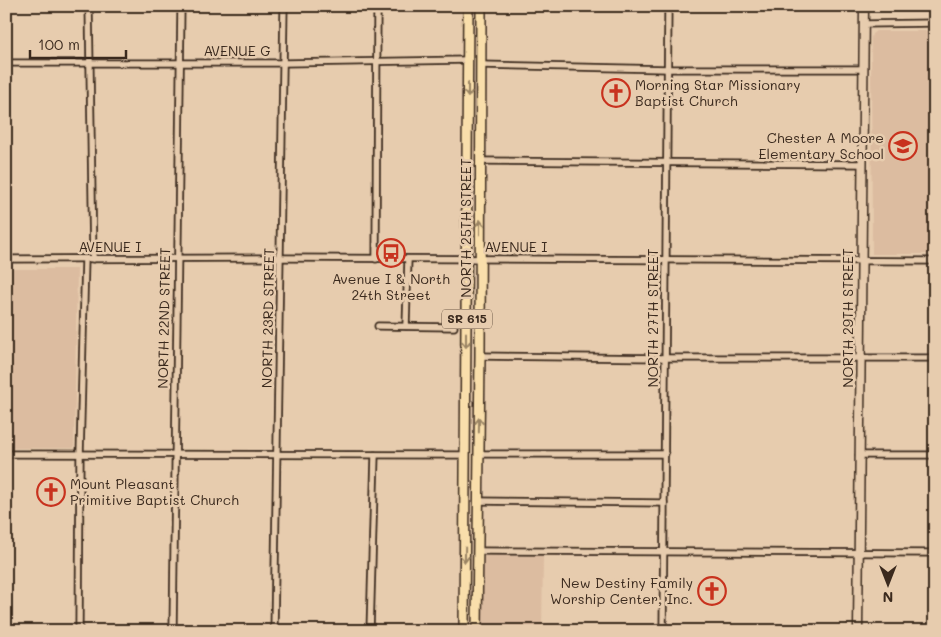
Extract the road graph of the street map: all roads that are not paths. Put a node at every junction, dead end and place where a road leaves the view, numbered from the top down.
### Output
1 (89, 6) edge
2 (181, 6) edge
3 (284, 6) edge
4 (377, 6) edge
5 (468, 6) edge
6 (481, 6) edge
7 (668, 6) edge
8 (864, 6) edge
9 (935, 23) edge
10 (864, 24) junction
11 (468, 60) junction
12 (376, 62) junction
13 (6, 63) edge
14 (90, 63) junction
15 (180, 63) junction
16 (284, 63) junction
17 (481, 65) junction
18 (668, 69) junction
19 (863, 69) junction
20 (480, 141) junction
21 (480, 161) junction
22 (667, 162) junction
23 (862, 164) junction
24 (281, 258) junction
25 (6, 259) edge
26 (85, 259) junction
27 (93, 259) junction
28 (178, 259) junction
29 (376, 259) junction
30 (408, 259) junction
31 (467, 259) junction
32 (480, 259) junction
33 (666, 260) junction
34 (861, 261) junction
35 (935, 261) edge
36 (378, 326) dead end
37 (406, 326) junction
38 (454, 327) dead end
39 (480, 356) junction
40 (665, 358) junction
41 (860, 358) junction
42 (935, 358) edge
43 (6, 454) edge
44 (479, 454) junction
45 (664, 454) junction
46 (80, 455) junction
47 (174, 455) junction
48 (375, 455) junction
49 (466, 455) junction
50 (859, 455) junction
51 (935, 455) edge
52 (277, 456) junction
53 (478, 501) junction
54 (664, 503) junction
55 (478, 536) junction
56 (478, 551) junction
57 (664, 553) junction
58 (859, 553) junction
59 (935, 553) edge
60 (79, 631) edge
61 (173, 631) edge
62 (274, 631) edge
63 (370, 631) edge
64 (464, 631) edge
65 (477, 631) edge
66 (663, 631) edge
67 (858, 631) edge

1 - 14 street
2 - 15 street, NORTH 22ND STREET
3 - 16 street, NORTH 23RD STREET
4 - 12 street
5 - 11 main road, NORTH 25TH STREET / SR 615
6 - 17 main road, NORTH 25TH STREET / SR 615
7 - 18 street, NORTH 27TH STREET
8 - 10 street, NORTH 29TH STREET
9 - 10 street
10 - 19 street, NORTH 29TH STREET
11 - 12 street, AVENUE G
11 - 20 main road
11 -> 31 main road, NORTH 25TH STREET / SR 615
12 - 16 street, AVENUE G
12 - 29 street
13 - 14 street, AVENUE G
14 - 15 street, AVENUE G
14 - 27 street
15 - 16 street, AVENUE G
15 - 28 street, NORTH 22ND STREET
16 - 24 street, NORTH 23RD STREET
17 - 18 street
17 - 20 main road, NORTH 25TH STREET / SR 615
18 - 19 street
18 - 22 street, NORTH 27TH STREET
19 - 23 street, NORTH 29TH STREET
20 - 21 main road, NORTH 25TH STREET / SR 615
21 - 22 street
32 -> 21 main road, NORTH 25TH STREET / SR 615
22 - 23 street
22 - 33 street, NORTH 27TH STREET
23 - 34 street, NORTH 29TH STREET
24 - 28 street, AVENUE I
24 - 29 street, AVENUE I
24 - 52 street, NORTH 23RD STREET
25 - 26 street, AVENUE I
26 - 27 street, AVENUE I
26 - 46 street
27 - 28 street, AVENUE I
28 - 47 street, NORTH 22ND STREET
29 - 30 street, AVENUE I
30 - 31 street, AVENUE I
30 - 37 street
31 - 32 street, AVENUE I
31 -> 49 main road, NORTH 25TH STREET / SR 615
32 - 33 street, AVENUE I
32 - 39 main road, NORTH 25TH STREET / SR 615
33 - 34 street, AVENUE I
33 - 40 street, NORTH 27TH STREET
34 - 35 street, AVENUE I
34 - 41 street, NORTH 29TH STREET
36 - 37 street
37 - 38 street
39 - 40 street
44 -> 39 main road, NORTH 25TH STREET / SR 615
40 - 41 street
40 - 45 street, NORTH 27TH STREET
41 - 42 street
41 - 50 street, NORTH 29TH STREET
43 - 46 street
44 - 45 street
44 - 53 main road, NORTH 25TH STREET / SR 615
45 - 54 street, NORTH 27TH STREET
46 - 47 street
46 - 60 street
47 - 52 street
47 - 61 street, NORTH 22ND STREET
48 - 49 street
48 - 52 street
48 - 63 street
49 - 55 main road
49 -> 64 main road, NORTH 25TH STREET / SR 615
50 - 51 street
50 - 58 street, NORTH 29TH STREET
52 - 62 street, NORTH 23RD STREET
53 - 54 street
53 - 55 main road, NORTH 25TH STREET / SR 615
54 - 57 street, NORTH 27TH STREET
55 - 56 main road, NORTH 25TH STREET / SR 615
56 - 57 street
56 - 65 main road, NORTH 25TH STREET / SR 615
57 - 58 street
57 - 66 street, NORTH 27TH STREET
58 - 59 street
58 - 67 street, NORTH 29TH STREET

